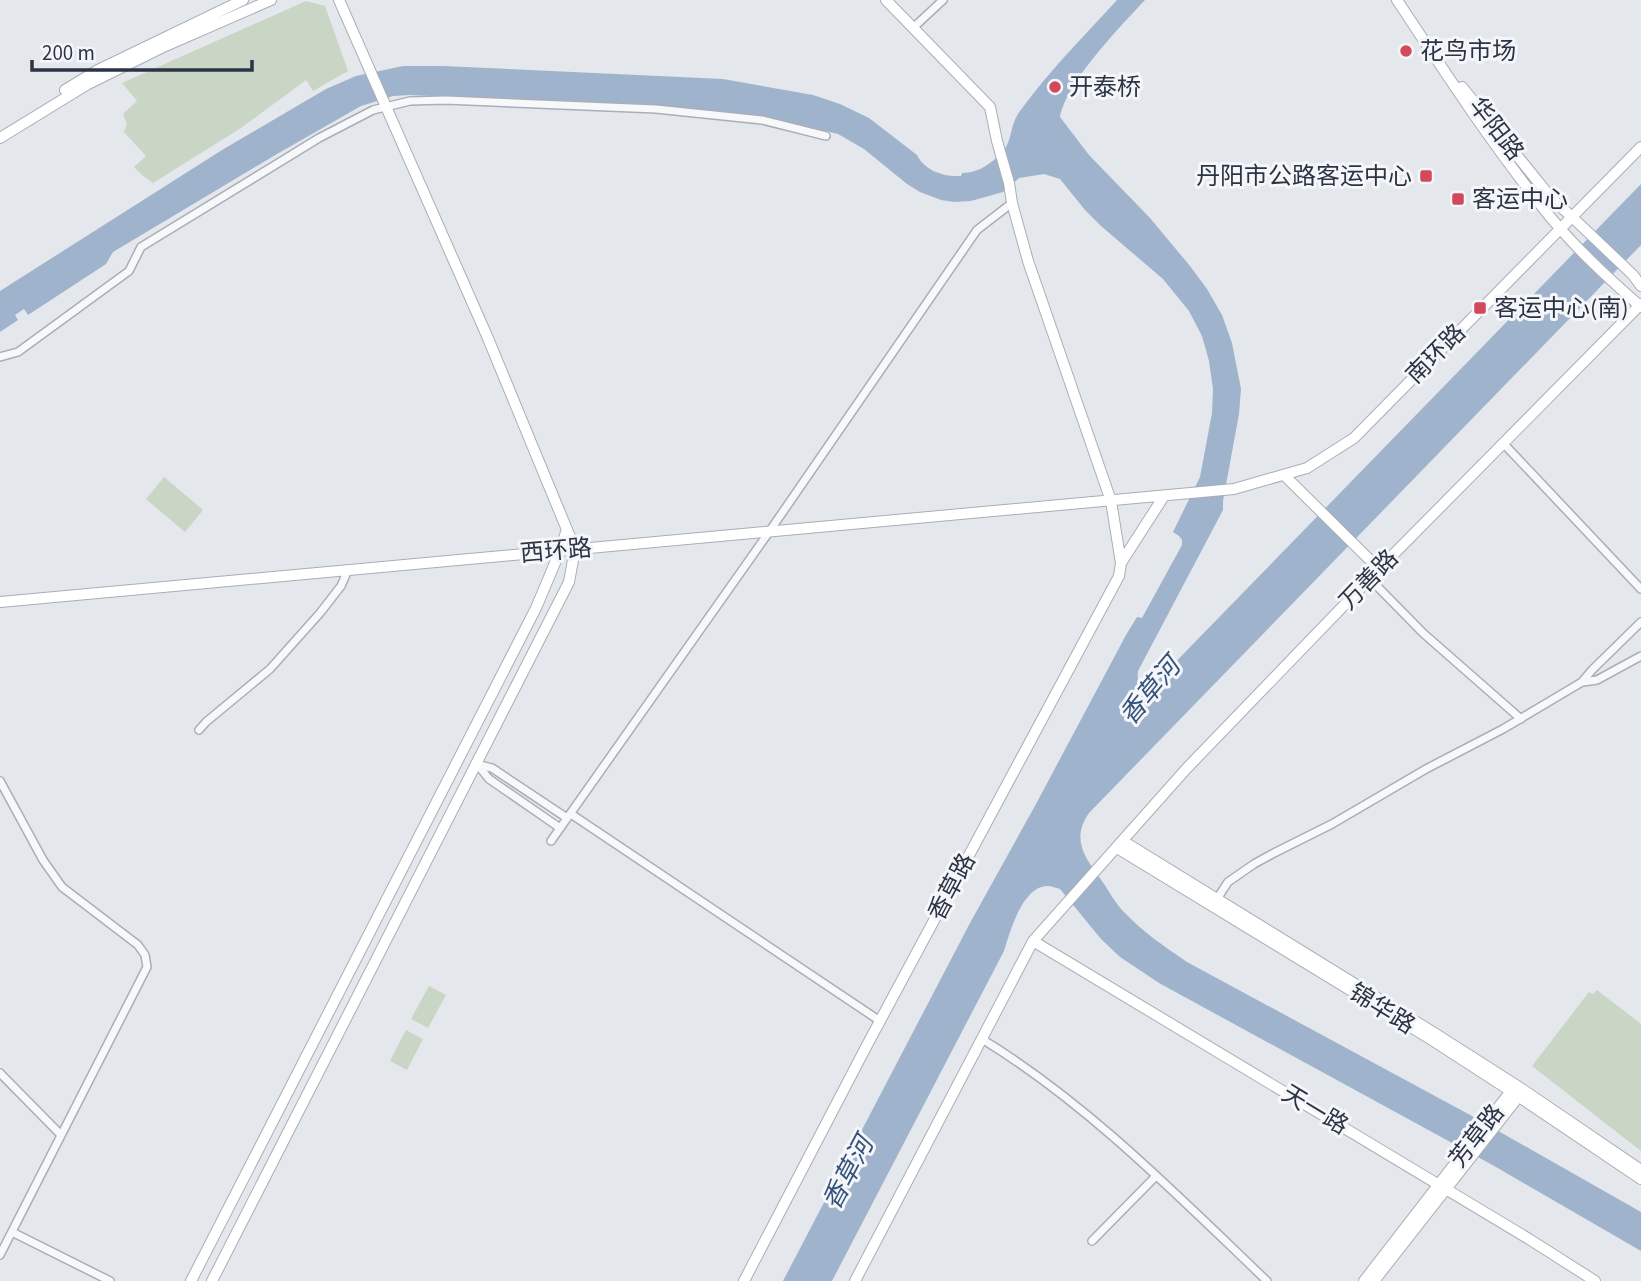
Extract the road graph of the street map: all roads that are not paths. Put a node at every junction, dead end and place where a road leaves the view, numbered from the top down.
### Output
1 (243, 0) edge
2 (271, 0) edge
3 (340, 0) edge
4 (886, 0) edge
5 (943, 0) edge
6 (1398, 0) edge
7 (1404, 0) edge
8 (914, 27) junction
9 (385, 103) junction
10 (0, 130) edge
11 (826, 136) dead end
12 (0, 138) edge
13 (1641, 147) edge
14 (1012, 203) junction
15 (1572, 217) junction
16 (1561, 228) junction
17 (1641, 286) edge
18 (1640, 305) edge
19 (0, 357) edge
20 (1503, 443) junction
21 (1285, 476) junction
22 (1164, 496) junction
23 (1111, 500) junction
24 (567, 528) junction
25 (769, 532) junction
26 (575, 549) junction
27 (560, 551) junction
28 (1121, 563) junction
29 (1380, 569) junction
30 (348, 570) junction
31 (1370, 579) junction
32 (1641, 589) edge
33 (0, 602) edge
34 (1641, 622) edge
35 (1641, 656) edge
36 (1582, 682) junction
37 (1521, 719) junction
38 (199, 730) dead end
39 (461, 754) junction
40 (476, 764) junction
41 (0, 781) edge
42 (569, 816) junction
43 (561, 828) junction
44 (551, 841) dead end
45 (1120, 844) junction
46 (1215, 902) junction
47 (1033, 941) junction
48 (880, 1021) junction
49 (982, 1039) junction
50 (0, 1073) edge
51 (1517, 1092) junction
52 (61, 1135) junction
53 (1641, 1170) edge
54 (1156, 1176) junction
55 (1641, 1179) edge
56 (1442, 1187) junction
57 (12, 1232) junction
58 (1092, 1241) dead end
59 (0, 1255) edge
60 (110, 1281) edge
61 (191, 1281) edge
62 (212, 1281) edge
63 (744, 1281) edge
64 (855, 1281) edge
65 (1267, 1281) edge
66 (1364, 1281) edge
67 (1374, 1281) edge
68 (1595, 1281) edge

1 - 10 street
2 - 12 street
3 - 9 street
4 - 8 street
5 - 8 street
6 - 16 street
7 - 15 street, 华阳路
8 - 14 street
9 - 11 street
9 - 19 street
9 - 24 street
13 - 15 street, 南环路
14 - 23 street
14 - 25 street
15 - 16 street, 南环路
15 - 17 street, 华阳路
16 - 18 street
16 - 21 street, 南环路
18 - 20 street, 万善路
20 - 29 street, 万善路
20 - 32 street
21 - 22 street, 南环路
21 - 29 street
22 - 23 street
22 - 28 street, 香草路
23 - 25 street, 西环路
23 - 28 street
24 - 26 street
24 - 27 street
25 - 26 street, 西环路
25 - 42 street
26 - 27 street, 西环路
26 - 40 street
27 - 30 street, 西环路
27 - 39 street
28 - 48 street, 香草路
29 - 31 street, 万善路
30 - 33 street, 西环路
30 - 38 street
31 - 37 street
31 - 45 street, 万善路
34 - 36 street
35 - 36 street
36 - 37 street
37 - 46 street
39 - 40 street
39 - 61 street
40 - 42 street
40 - 43 street
40 - 62 street
41 - 52 street
42 - 43 street
42 - 48 street
43 - 44 street
45 - 46 street, 锦华路
45 - 47 street, 万善路
46 - 51 street, 锦华路
47 - 49 street, 万善路
47 - 56 street, 天一路
48 - 63 street, 香草路
49 - 54 street
49 - 64 street, 万善路
50 - 52 street
51 - 53 street, 锦华路
51 - 55 street, 锦华路
51 - 56 street, 芳草路
52 - 57 street
54 - 58 street
54 - 65 street
56 - 66 street, 芳草路
56 - 67 street, 芳草路
56 - 68 street, 天一路
57 - 59 street
57 - 60 street

